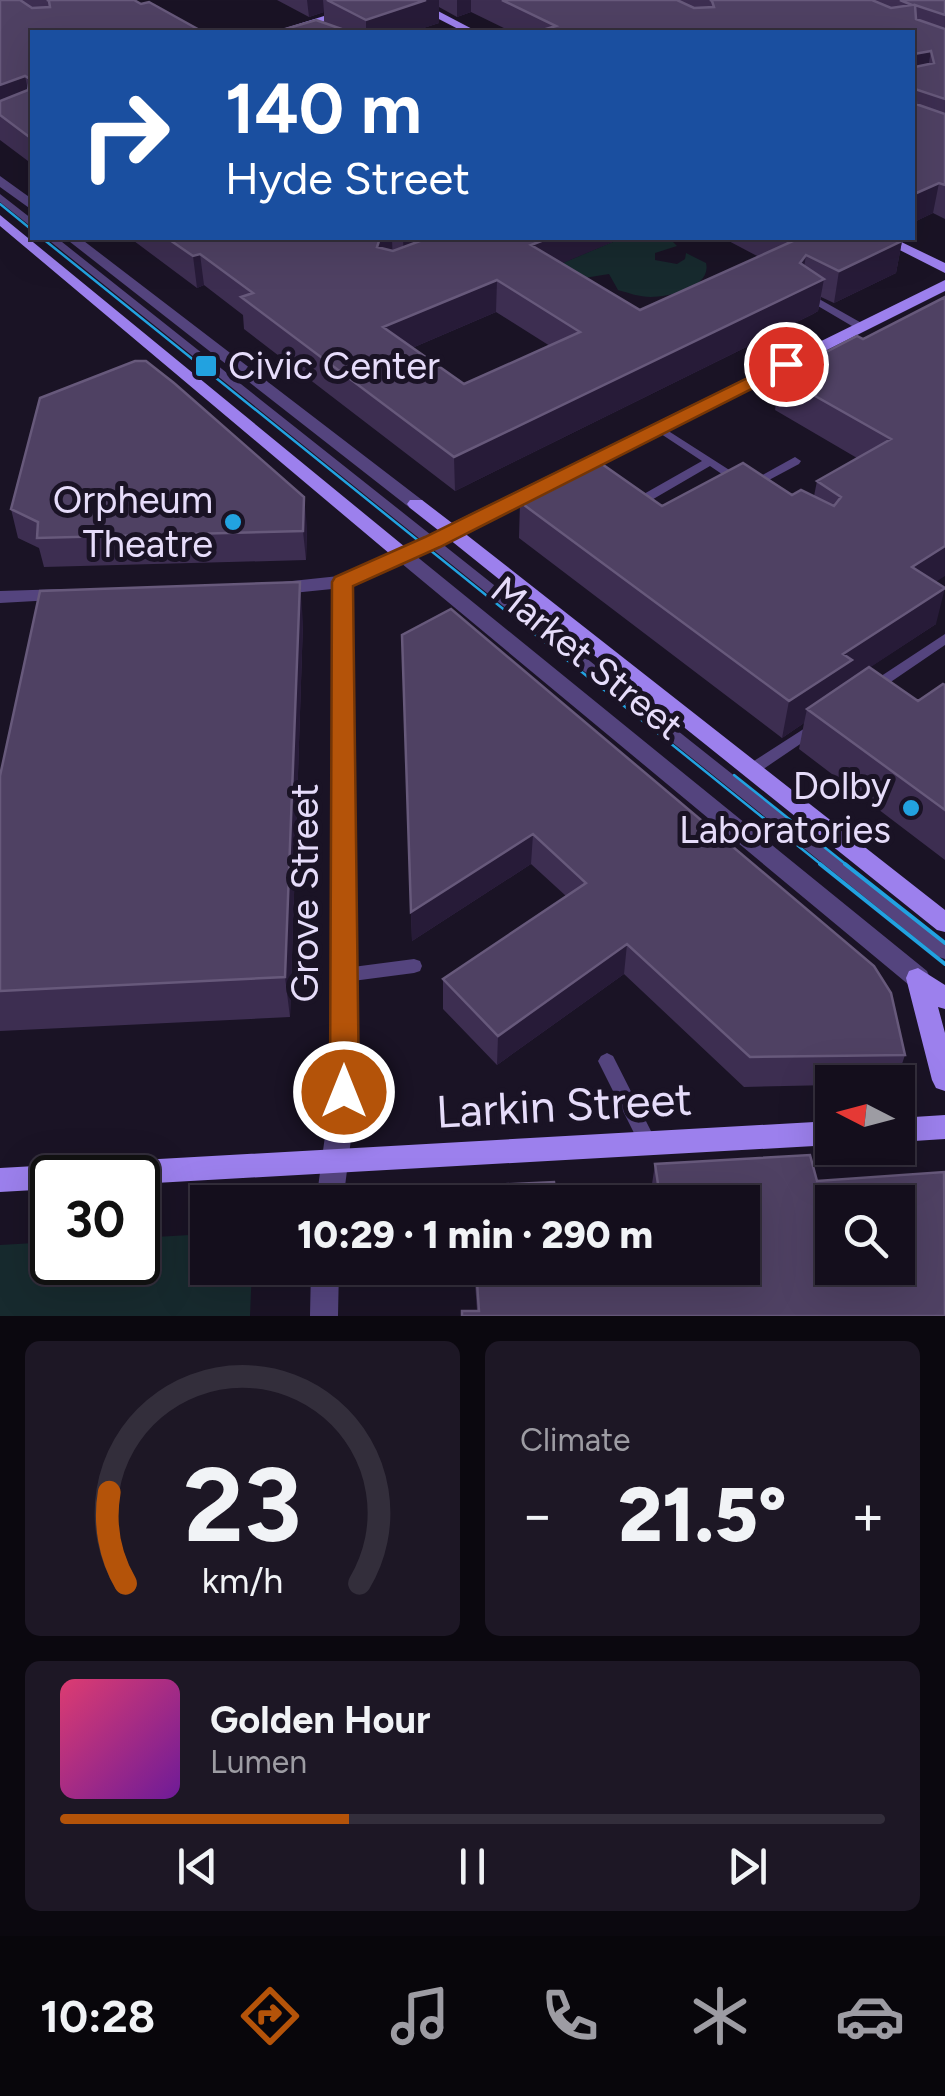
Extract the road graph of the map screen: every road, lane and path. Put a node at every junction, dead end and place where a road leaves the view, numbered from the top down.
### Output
1 (386, 0) edge
2 (408, 0) edge
3 (285, 30) edge
4 (468, 30) edge
5 (0, 180) edge
6 (0, 197) edge
7 (30, 204) edge
8 (0, 218) edge
9 (30, 221) edge
10 (54, 240) edge
11 (75, 240) edge
12 (887, 240) edge
13 (945, 269) edge
14 (945, 285) edge
15 (803, 293) edge
16 (861, 327) junction
17 (660, 428) junction
18 (795, 460) dead end
19 (710, 461) junction
20 (748, 486) junction
21 (762, 495) edge
22 (639, 502) edge
23 (416, 504) joint
24 (452, 532) junction
25 (432, 542) junction
26 (404, 555) junction
27 (342, 582) junction
28 (259, 590) edge
29 (84, 595) edge
30 (0, 597) edge
31 (945, 639) edge
32 (864, 694) edge
33 (832, 715) edge
34 (751, 770) junction
35 (945, 922) edge
36 (945, 952) edge
37 (414, 966) dead end
38 (345, 975) junction
39 (918, 978) junction
40 (945, 999) edge
41 (607, 1060) dead end
42 (945, 1080) edge
43 (945, 1127) edge
44 (915, 1129) edge
45 (815, 1134) edge
46 (648, 1143) junction
47 (335, 1160) junction
48 (0, 1180) edge
49 (331, 1185) edge
50 (325, 1285) edge
51 (324, 1316) edge

1 - 3 main road
2 - 4 main road
5 - 7 street
6 - 9 lane
8 - 26 main road, Market Street
10 - 25 lane, Market Street
11 - 23 street, Market Street
12 - 13 main road
14 - 16 main road
15 - 16 lane
16 - 17 main road
17 - 19 lane
17 - 24 main road
18 - 20 lane
19 - 20 lane
19 - 22 lane
20 - 21 lane
23 - 24 main road, Market Street
24 - 25 main road
24 - 34 main road, Market Street
25 - 26 main road
25 - 36 lane, Market Street
26 - 27 street
26 - 39 street, Market Street
27 - 28 street
27 - 38 street, Grove Street
29 - 30 street
31 - 32 lane
33 - 34 lane
34 - 35 main road, Market Street
37 - 38 lane
38 - 47 street, Grove Street
39 - 40 main road, Market Street
39 - 42 main road
41 - 46 lane
43 - 44 main road
45 - 46 main road, Larkin Street
46 - 47 main road, Larkin Street
47 - 48 main road, Larkin Street
47 - 49 street, Grove Street
50 - 51 street

